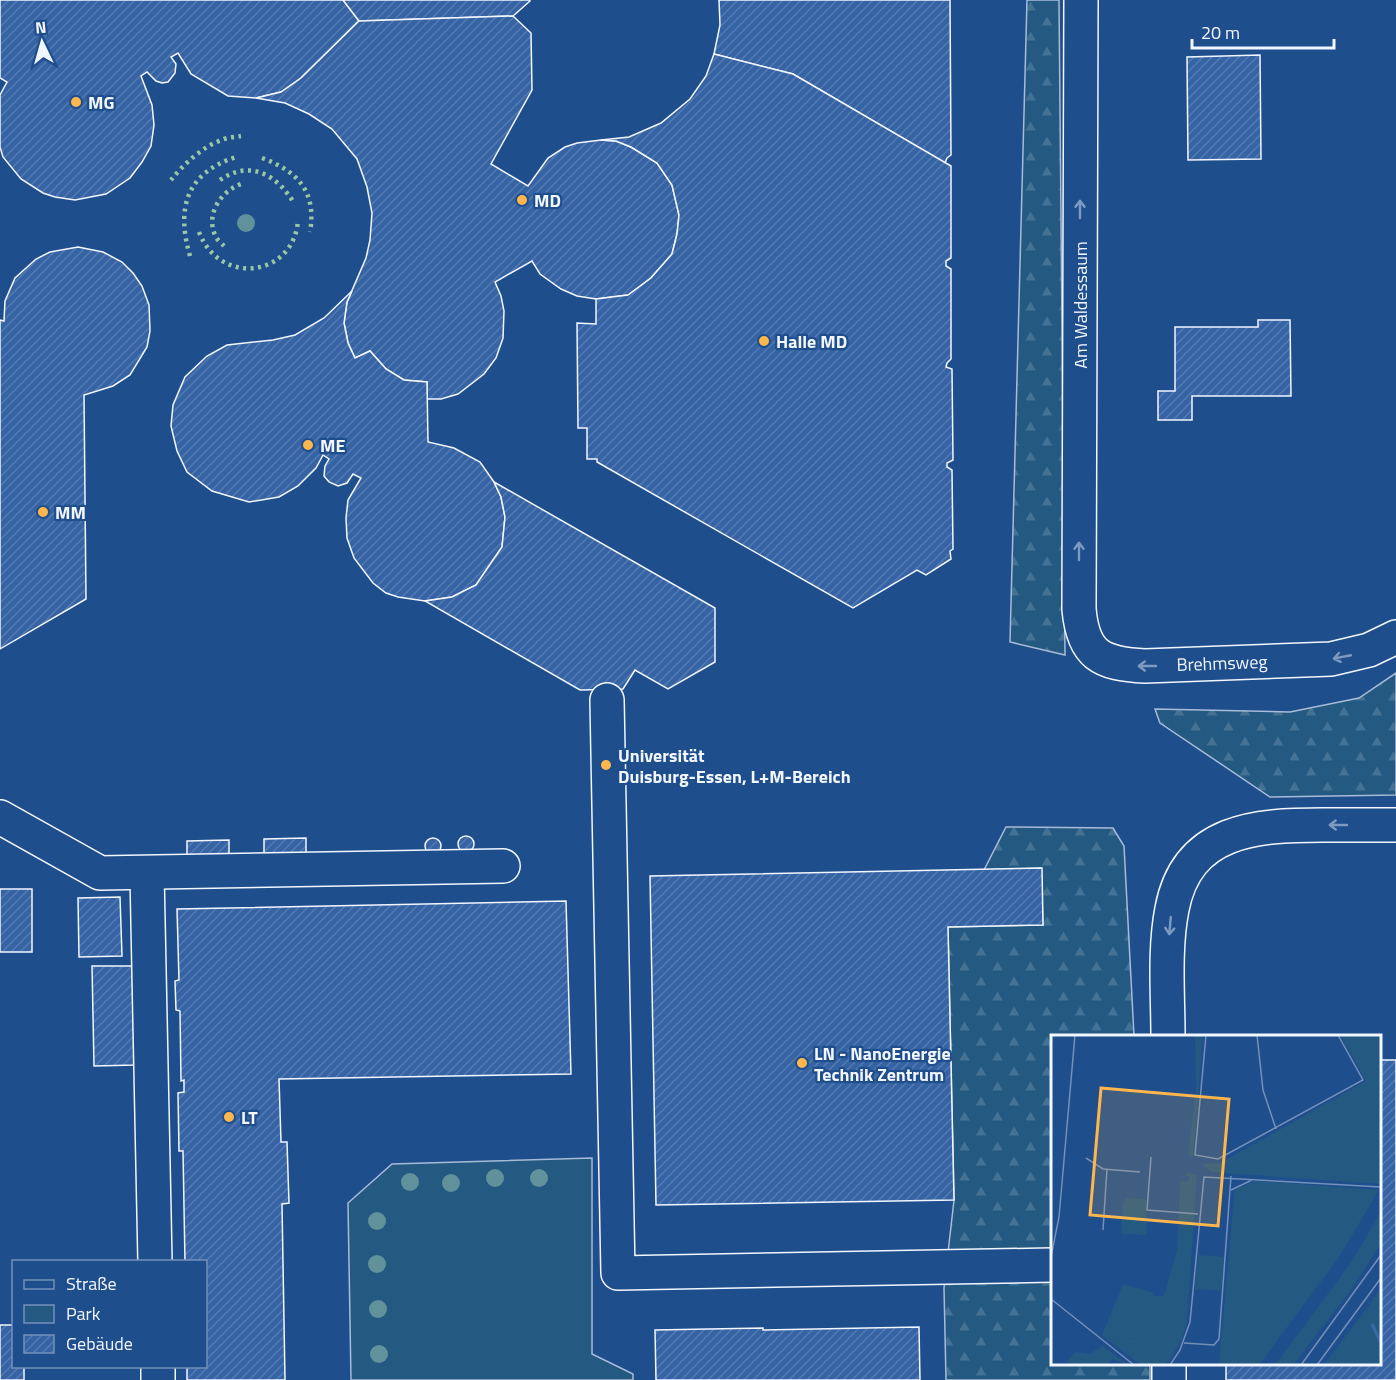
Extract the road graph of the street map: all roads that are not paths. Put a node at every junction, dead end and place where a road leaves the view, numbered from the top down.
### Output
1 (1081, 0) edge
2 (1079, 609) joint
3 (1396, 637) edge
4 (607, 700) dead end
5 (0, 817) edge
6 (1396, 825) edge
7 (503, 866) dead end
8 (147, 873) junction
9 (1168, 1035) edge
10 (155, 1260) edge
11 (1051, 1264) edge

2 -> 1 street, Am Waldessaum
3 -> 2 street, Brehmsweg
4 - 11 street
5 - 8 street
6 -> 9 street
7 - 8 street
8 - 10 street

